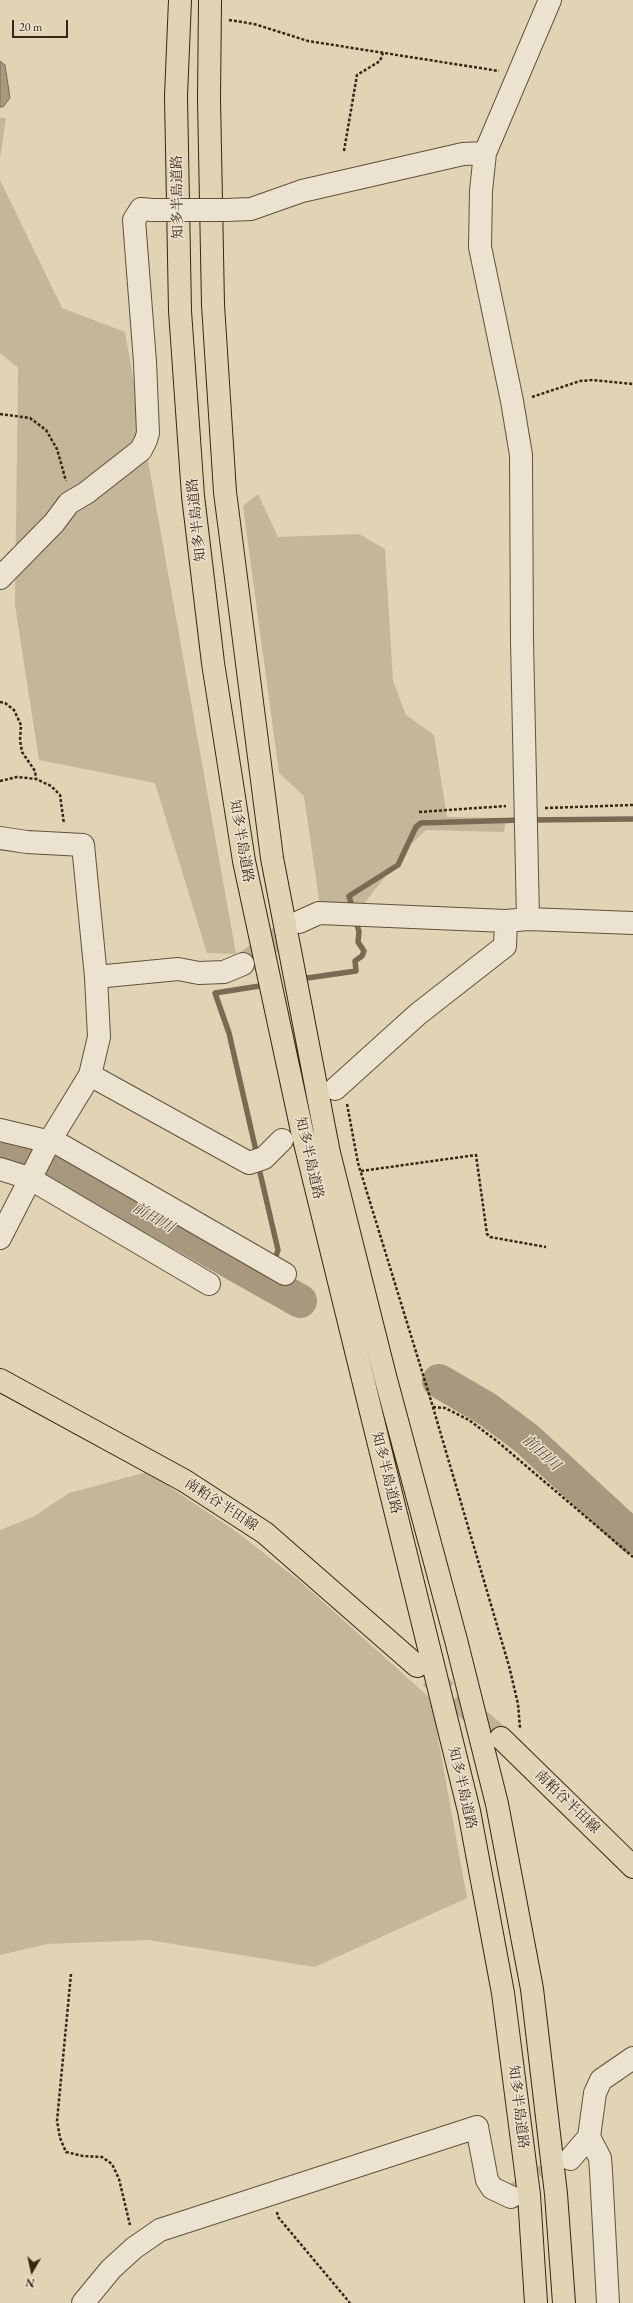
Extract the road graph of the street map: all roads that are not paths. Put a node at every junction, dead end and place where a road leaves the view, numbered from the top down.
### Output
1 (180, 0) edge
2 (210, 0) edge
3 (550, 0) edge
4 (486, 153) junction
5 (0, 578) edge
6 (0, 838) edge
7 (528, 919) junction
8 (506, 921) junction
9 (299, 922) tunnel mouth
10 (633, 923) edge
11 (242, 964) tunnel mouth
12 (96, 977) junction
13 (90, 1075) junction
14 (339, 1086) road end
15 (0, 1130) edge
16 (282, 1140) dead end
17 (49, 1142) junction
18 (0, 1169) edge
19 (30, 1178) junction
20 (0, 1238) edge
21 (285, 1274) dead end
22 (209, 1284) dead end
23 (0, 1380) edge
24 (417, 1666) tunnel mouth
25 (508, 1745) tunnel mouth
26 (633, 1867) edge
27 (633, 2058) edge
28 (589, 2137) junction
29 (570, 2159) tunnel mouth
30 (511, 2196) dead end
31 (83, 2303) edge
32 (536, 2303) edge
33 (564, 2303) edge
34 (608, 2303) edge

1 - 32 main road, 知多半島道路
2 - 33 main road, 知多半島道路
3 - 4 street
4 - 5 street, bridge
4 - 7 street
6 - 12 street
7 - 8 street
7 - 10 street
8 - 9 street
8 - 14 street
11 - 12 street
12 - 13 street
13 - 16 street
13 - 17 street
15 - 17 street
17 - 19 street
17 - 21 street
18 - 19 street
19 - 20 street
19 - 22 street
23 - 24 main road, 南粕谷半田線
25 - 26 main road, 南粕谷半田線
27 - 28 street
28 - 29 street
28 - 34 street
30 - 31 street

